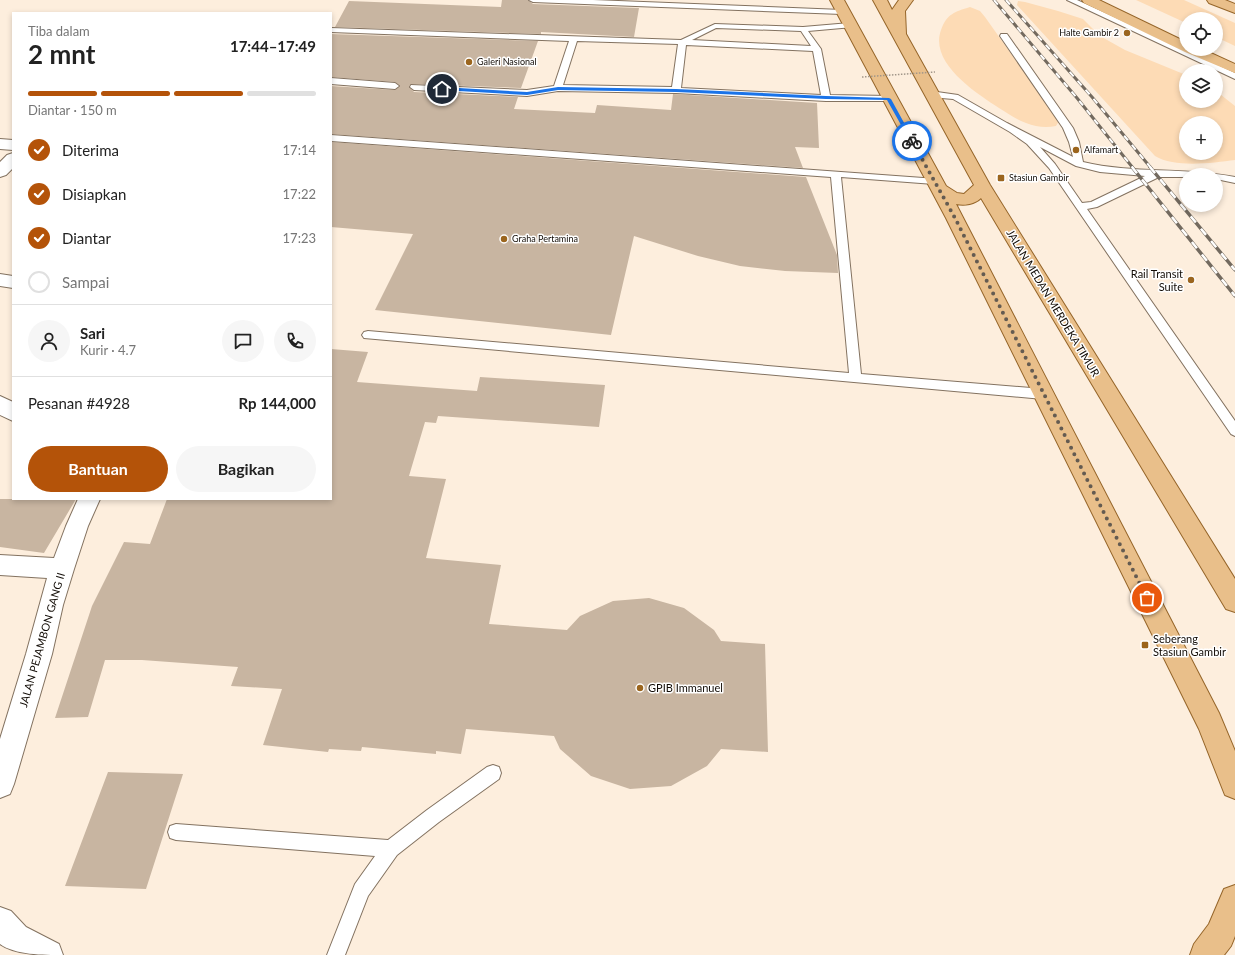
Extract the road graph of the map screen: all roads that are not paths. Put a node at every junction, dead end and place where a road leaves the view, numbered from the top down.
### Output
1 (533, 0) edge
2 (765, 0) edge
3 (880, 0) edge
4 (906, 0) edge
5 (1071, 0) edge
6 (1089, 0) edge
7 (1214, 0) edge
8 (662, 2) edge
9 (765, 9) junction
10 (1235, 9) edge
11 (843, 12) edge
12 (803, 29) junction
13 (332, 30) edge
14 (899, 35) junction
15 (1004, 36) dead end
16 (574, 38) junction
17 (682, 42) junction
18 (1179, 44) edge
19 (817, 49) junction
20 (1206, 56) edge
21 (1235, 69) edge
22 (1235, 76) edge
23 (332, 81) edge
24 (395, 86) dead end
25 (414, 87) dead end
26 (558, 88) junction
27 (676, 90) junction
28 (930, 94) junction
29 (826, 98) junction
30 (889, 99) junction
31 (1012, 129) junction
32 (332, 138) edge
33 (0, 144) edge
34 (12, 145) edge
35 (12, 159) edge
36 (1079, 164) junction
37 (0, 172) edge
38 (836, 174) junction
39 (1157, 174) junction
40 (1179, 174) edge
41 (1223, 177) edge
42 (1235, 180) edge
43 (936, 185) junction
44 (982, 185) junction
45 (1080, 206) junction
46 (0, 280) edge
47 (12, 282) edge
48 (368, 334) dead end
49 (855, 377) junction
50 (1043, 394) junction
51 (0, 404) edge
52 (12, 412) edge
53 (1235, 431) edge
54 (89, 500) edge
55 (0, 565) edge
56 (62, 569) junction
57 (1235, 601) edge
58 (492, 773) dead end
59 (0, 784) edge
60 (1235, 785) edge
61 (176, 832) dead end
62 (391, 849) junction
63 (1235, 900) edge
64 (0, 922) edge
65 (48, 955) edge
66 (336, 955) edge
67 (1205, 955) edge

1 - 8 lane
2 - 9 lane
3 - 14 main road, JALAN MEDAN MERDEKA TIMUR
4 - 14 main road
5 - 22 lane
6 - 18 main road
7 - 10 main road
8 - 9 lane
9 - 11 lane
11 - 12 lane
11 - 30 main road
12 - 17 lane
12 - 19 lane
13 - 16 lane
14 - 28 main road, JALAN MEDAN MERDEKA TIMUR
15 - 36 lane
16 - 17 lane
16 - 26 lane
17 - 19 lane
17 - 27 lane
19 - 29 lane
20 - 21 main road
23 - 24 lane
25 - 26 lane
26 - 27 lane
27 - 29 lane
28 - 31 lane
28 - 44 main road, JALAN MEDAN MERDEKA TIMUR
29 - 30 lane
30 - 43 main road
31 - 36 lane
31 - 45 lane
32 - 38 lane
33 - 34 street
35 - 37 street
36 - 39 lane
38 - 43 lane
38 - 49 lane
39 - 40 lane
39 - 45 lane
41 - 42 lane
43 - 44 main road
43 - 50 main road
44 - 57 main road, JALAN MEDAN MERDEKA TIMUR
45 - 53 lane
46 - 47 street
48 - 49 lane
49 - 50 lane
50 - 60 main road
51 - 52 street
54 - 56 street, JALAN PEJAMBON GANG II
55 - 56 street
56 - 59 street, JALAN PEJAMBON GANG II
58 - 62 lane
61 - 62 lane
62 - 66 lane
63 - 67 main road
64 - 65 street

